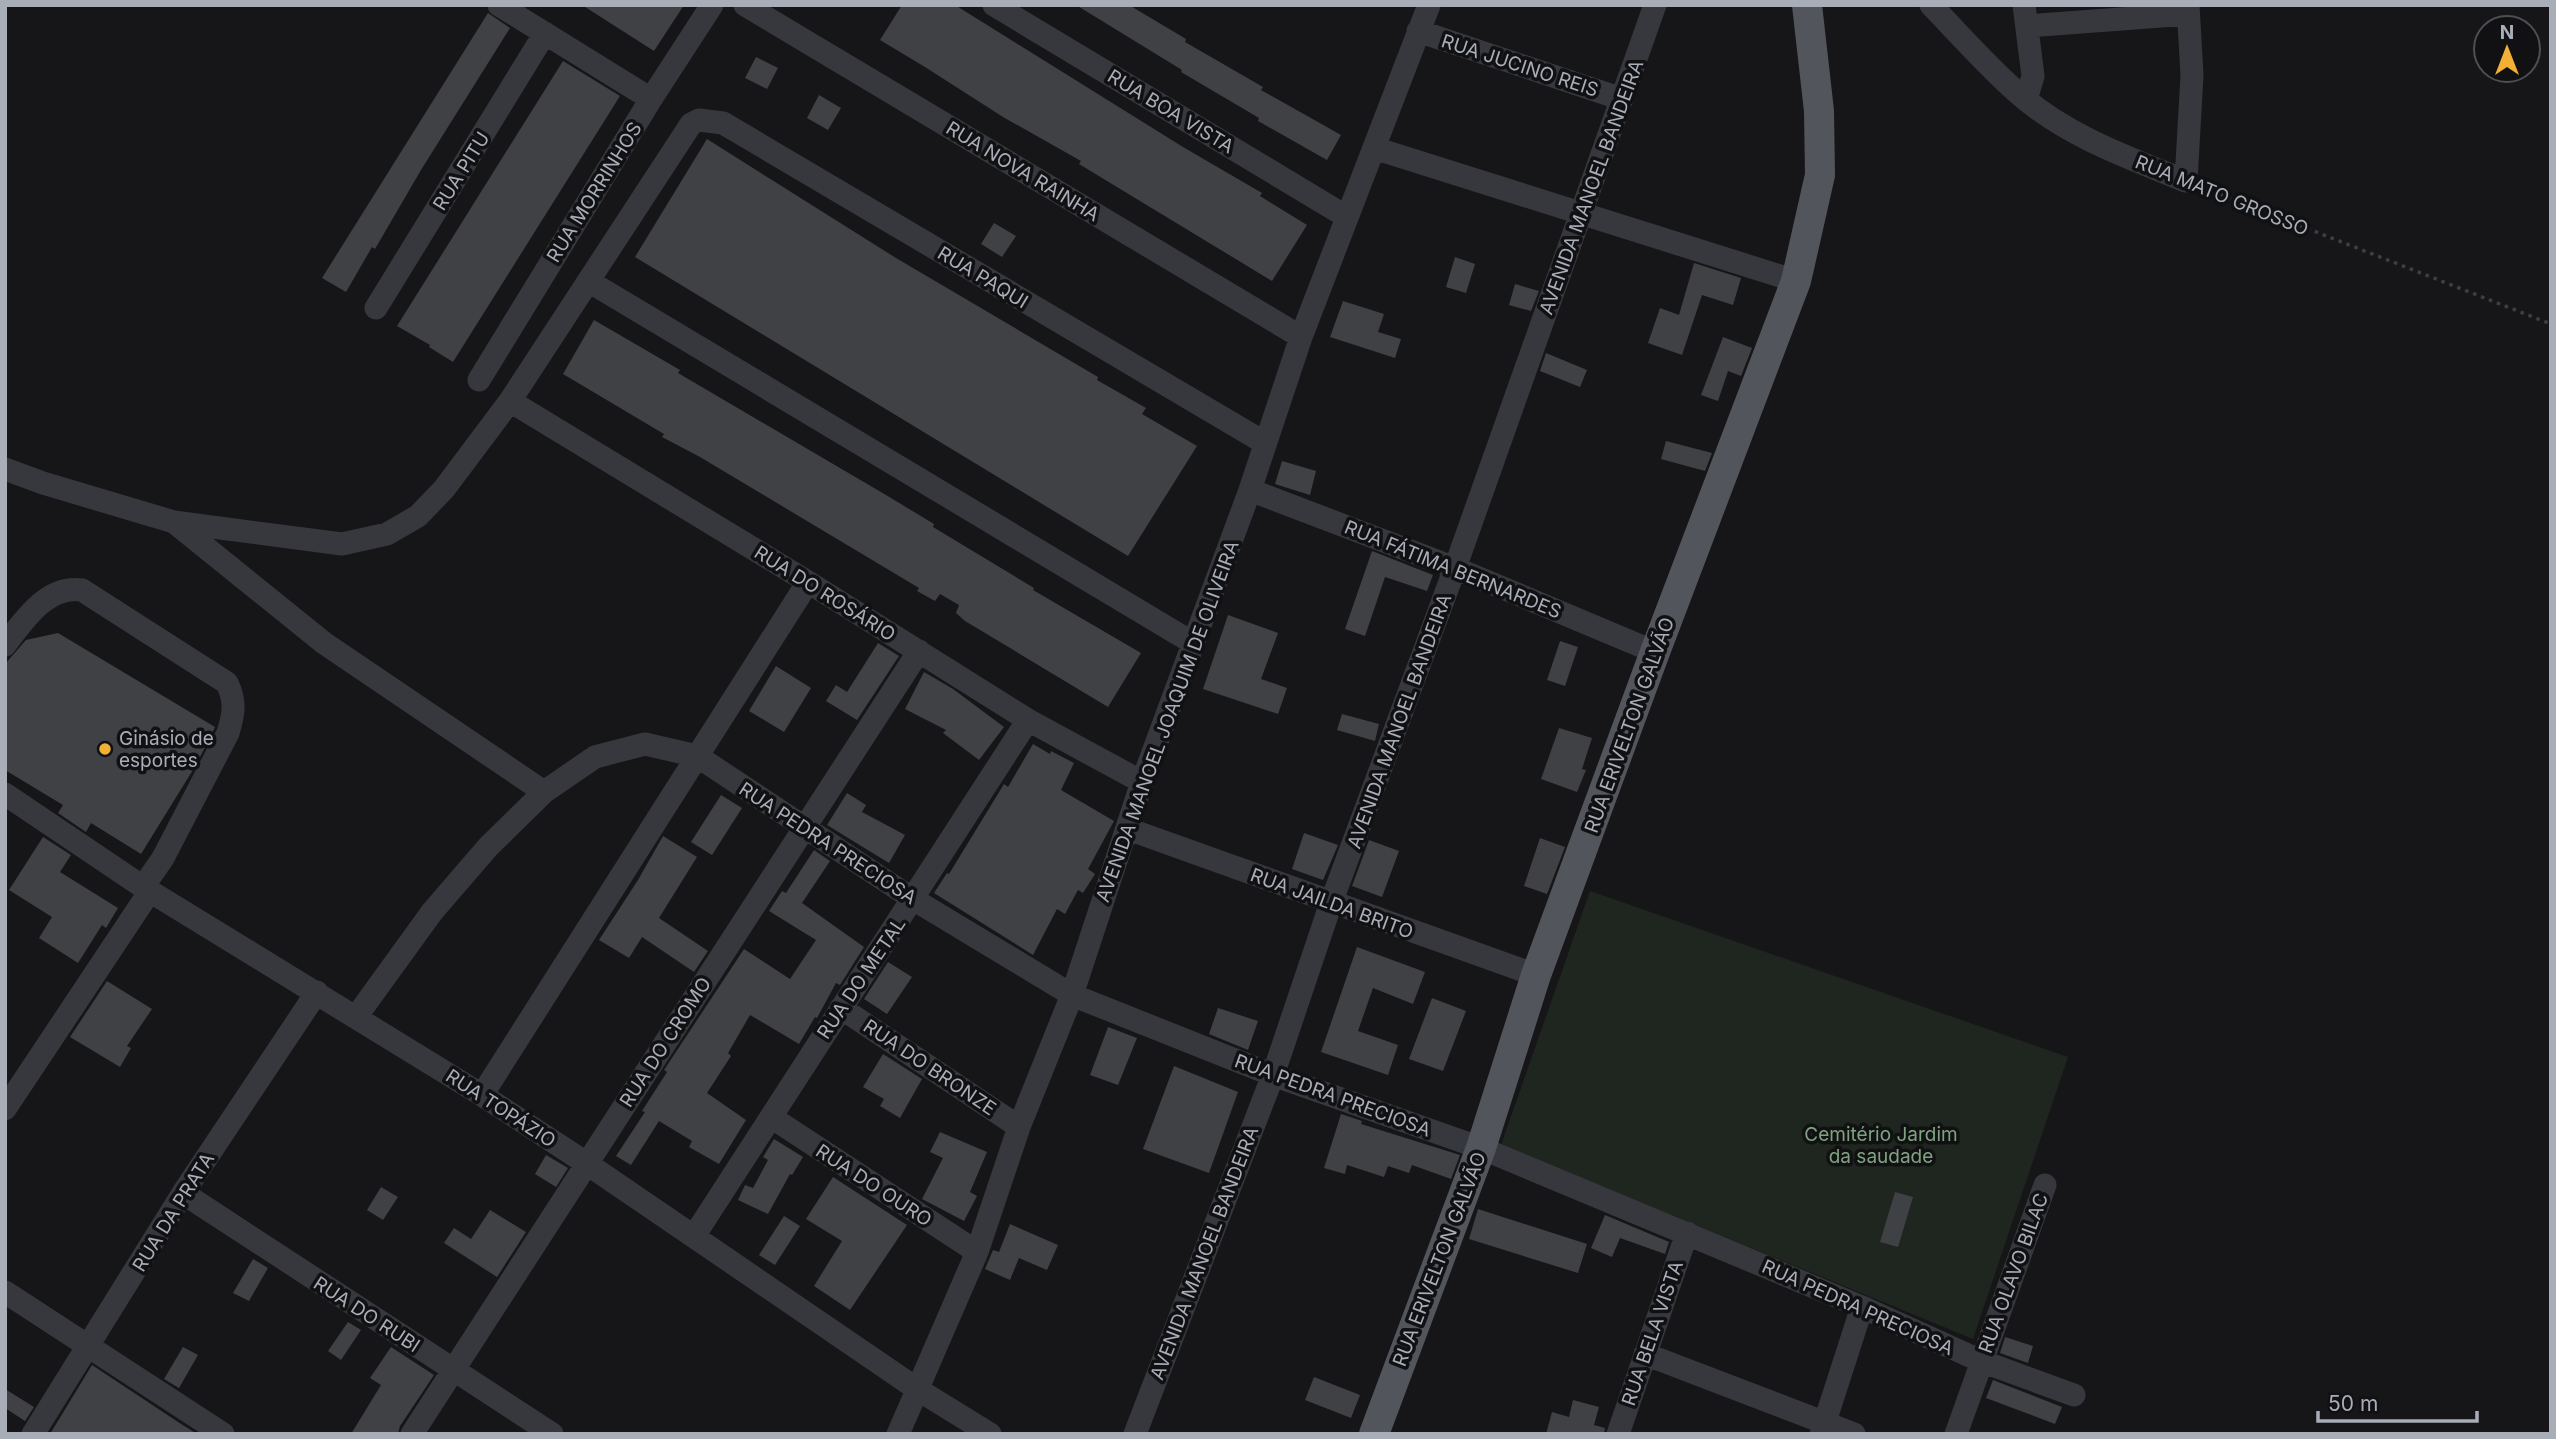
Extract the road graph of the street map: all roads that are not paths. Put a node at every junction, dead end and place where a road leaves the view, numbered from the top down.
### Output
1 (499, 5) edge
2 (712, 5) edge
3 (745, 5) edge
4 (994, 5) edge
5 (1429, 5) edge
6 (1656, 5) edge
7 (1807, 5) edge
8 (1931, 5) edge
9 (2188, 10) edge
10 (2025, 16) edge
11 (1418, 31) junction
12 (545, 33) junction
13 (652, 99) junction
14 (1622, 99) junction
15 (2026, 100) junction
16 (1374, 148) junction
17 (1583, 213) junction
18 (1348, 217) junction
19 (1796, 281) junction
20 (590, 282) junction
21 (376, 308) dead end
22 (1301, 337) junction
23 (479, 380) dead end
24 (510, 401) junction
25 (1265, 443) junction
26 (5, 469) edge
27 (1250, 490) junction
28 (174, 522) junction
29 (1455, 568) junction
30 (808, 582) junction
31 (1193, 643) junction
32 (5, 645) edge
33 (919, 651) junction
34 (1655, 652) junction
35 (1028, 720) junction
36 (697, 756) junction
37 (1142, 782) junction
38 (544, 792) junction
39 (5, 794) edge
40 (804, 828) junction
41 (1128, 829) junction
42 (146, 889) junction
43 (913, 900) junction
44 (1331, 903) junction
45 (1536, 975) junction
46 (317, 992) junction
47 (1072, 995) junction
48 (841, 1007) junction
49 (356, 1017) junction
50 (1273, 1075) junction
51 (482, 1095) junction
52 (5, 1109) edge
53 (771, 1117) junction
54 (1019, 1127) junction
55 (1481, 1148) junction
56 (586, 1163) junction
57 (2045, 1185) dead end
58 (183, 1193) junction
59 (1687, 1233) junction
60 (694, 1236) junction
61 (976, 1252) junction
62 (5, 1292) edge
63 (1862, 1307) junction
64 (89, 1346) junction
65 (1645, 1354) junction
66 (1981, 1361) junction
67 (452, 1370) junction
68 (918, 1389) junction
69 (2074, 1395) dead end
70 (1822, 1428) edge
71 (33, 1434) edge
72 (223, 1434) edge
73 (412, 1434) edge
74 (552, 1434) edge
75 (898, 1434) edge
76 (989, 1434) edge
77 (1135, 1434) edge
78 (1374, 1434) edge
79 (1618, 1434) edge
80 (1854, 1434) edge
81 (1956, 1434) edge

1 - 12 street
2 - 13 street, RUA MORRINHOS
3 - 22 street, RUA NOVA RAINHA
4 - 18 street, RUA BOA VISTA
5 - 11 street, AVENIDA MANOEL JOAQUIM DE OLIVEIRA
6 - 14 street, AVENIDA MANOEL BANDEIRA
7 - 19 main road, RUA ERIVELTON GALVÃO
8 - 15 street, RUA MATO GROSSO
9 - 10 street
9 - 15 street, RUA MATO GROSSO
10 - 15 street
11 - 14 street, RUA JUCINO REIS
11 - 16 street, AVENIDA MANOEL JOAQUIM DE OLIVEIRA
12 - 13 street
12 - 21 street, RUA PITU
13 - 23 street, RUA MORRINHOS
14 - 17 street, AVENIDA MANOEL BANDEIRA
16 - 17 street
16 - 18 street, AVENIDA MANOEL JOAQUIM DE OLIVEIRA
17 - 19 street
17 - 29 street, AVENIDA MANOEL BANDEIRA
18 - 22 street, AVENIDA MANOEL JOAQUIM DE OLIVEIRA
19 - 34 main road, RUA ERIVELTON GALVÃO
20 - 24 street
20 - 25 street, RUA PAQUI
20 - 31 street
22 - 25 street, AVENIDA MANOEL JOAQUIM DE OLIVEIRA
24 - 28 street
24 - 30 street, RUA DO ROSÁRIO
25 - 27 street, AVENIDA MANOEL JOAQUIM DE OLIVEIRA
26 - 28 street
27 - 29 street, RUA FÁTIMA BERNARDES
27 - 31 street, AVENIDA MANOEL JOAQUIM DE OLIVEIRA
28 - 38 street
29 - 34 street, RUA FÁTIMA BERNARDES
29 - 44 street, AVENIDA MANOEL BANDEIRA
30 - 33 street, RUA DO ROSÁRIO
30 - 36 street
31 - 37 street, AVENIDA MANOEL JOAQUIM DE OLIVEIRA
32 - 42 street
33 - 35 street, RUA DO ROSÁRIO
33 - 40 street, RUA DO CROMO
34 - 45 main road, RUA ERIVELTON GALVÃO
35 - 37 street, RUA DO ROSÁRIO
35 - 43 street, RUA DO METAL
36 - 38 street, RUA PEDRA PRECIOSA
36 - 40 street, RUA PEDRA PRECIOSA
36 - 51 street
37 - 41 street, AVENIDA MANOEL JOAQUIM DE OLIVEIRA
38 - 49 street
39 - 42 street, RUA TOPÁZIO
40 - 43 street, RUA PEDRA PRECIOSA
40 - 56 street, RUA DO CROMO
41 - 44 street, RUA JAILDA BRITO
41 - 47 street, AVENIDA MANOEL JOAQUIM DE OLIVEIRA
42 - 46 street, RUA TOPÁZIO
42 - 52 street
43 - 47 street, RUA PEDRA PRECIOSA
43 - 48 street, RUA DO METAL
44 - 45 street, RUA JAILDA BRITO
44 - 50 street, AVENIDA MANOEL BANDEIRA
45 - 55 main road, RUA ERIVELTON GALVÃO
46 - 49 street, RUA TOPÁZIO
46 - 58 street, RUA DA PRATA
47 - 50 street, RUA PEDRA PRECIOSA
47 - 54 street, AVENIDA MANOEL JOAQUIM DE OLIVEIRA
48 - 53 street, RUA DO METAL
48 - 54 street, RUA DO BRONZE
49 - 51 street, RUA TOPÁZIO
50 - 55 street, RUA PEDRA PRECIOSA
50 - 77 street, AVENIDA MANOEL BANDEIRA
51 - 56 street, RUA TOPÁZIO
53 - 60 street, RUA DO METAL
53 - 61 street, RUA DO OURO
54 - 61 street, AVENIDA MANOEL JOAQUIM DE OLIVEIRA
55 - 59 street, RUA PEDRA PRECIOSA
55 - 78 main road, RUA ERIVELTON GALVÃO
56 - 60 street, RUA TOPÁZIO
56 - 67 street, RUA DO CROMO
57 - 66 street, RUA OLAVO BILAC
58 - 64 street, RUA DA PRATA
58 - 67 street, RUA DO RUBI
59 - 63 street, RUA PEDRA PRECIOSA
59 - 65 street, RUA BELA VISTA
60 - 68 street, RUA TOPÁZIO
61 - 68 street, AVENIDA MANOEL JOAQUIM DE OLIVEIRA
62 - 64 street
63 - 66 street, RUA PEDRA PRECIOSA
63 - 70 street
64 - 71 street, RUA DA PRATA
64 - 72 street
65 - 70 street
65 - 79 street, RUA BELA VISTA
66 - 69 street, RUA PEDRA PRECIOSA
66 - 81 street
67 - 73 street, RUA DO CROMO
67 - 74 street, RUA DO RUBI
68 - 75 street, AVENIDA MANOEL JOAQUIM DE OLIVEIRA
68 - 76 street, RUA TOPÁZIO
70 - 80 street

